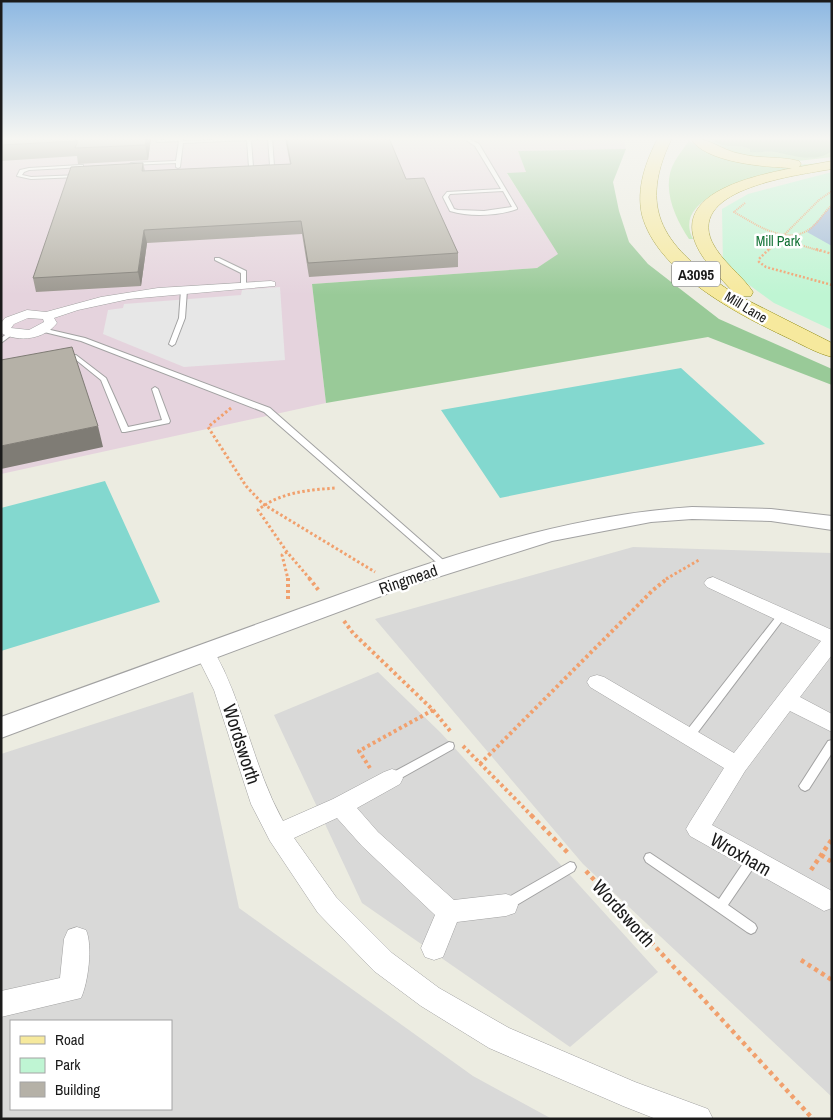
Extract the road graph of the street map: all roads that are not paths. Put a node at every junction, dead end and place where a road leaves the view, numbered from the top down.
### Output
1 (498, 190) edge
2 (503, 190) edge
3 (641, 190) edge
4 (649, 190) edge
5 (664, 190) edge
6 (734, 190) edge
7 (653, 224) junction
8 (217, 259) dead end
9 (271, 284) dead end
10 (244, 286) junction
11 (184, 290) junction
12 (744, 292) junction
13 (7, 316) edge
14 (47, 316) junction
15 (42, 330) junction
16 (6, 337) edge
17 (832, 338) edge
18 (172, 344) dead end
19 (832, 351) edge
20 (58, 360) edge
21 (155, 389) dead end
22 (832, 523) edge
23 (446, 566) junction
24 (713, 583) dead end
25 (782, 615) junction
26 (832, 639) edge
27 (206, 654) junction
28 (597, 682) dead end
29 (788, 700) junction
30 (832, 724) edge
31 (1, 728) edge
32 (688, 737) junction
33 (832, 744) edge
34 (449, 746) dead end
35 (737, 765) junction
36 (392, 778) joint
37 (804, 786) dead end
38 (341, 806) junction
39 (278, 834) junction
40 (650, 858) dead end
41 (752, 860) junction
42 (573, 864) road end
43 (824, 900) dead end
44 (506, 905) joint
45 (720, 907) junction
46 (449, 912) junction
47 (751, 928) dead end
48 (77, 939) dead end
49 (434, 948) dead end
50 (1, 1004) edge
51 (698, 1119) edge

1 - 2 lane
3 - 7 main road, A3095
4 - 7 main road, Mill Lane / A3095
5 - 12 main road, Mill Lane / A3095
6 - 12 main road, A3095
7 - 19 main road, Mill Lane / A3095
8 - 10 lane
9 - 10 street
10 - 11 street
11 - 14 street
11 - 18 lane
12 - 17 main road, Mill Lane / A3095
13 - 14 street
13 - 16 street
14 - 15 street
15 - 16 street
15 - 23 lane
20 - 21 lane
22 - 23 street, Ringmead
23 - 27 street, Ringmead
24 - 25 street, Wroxham
25 - 26 street, Wroxham
25 - 32 lane
26 - 29 street, Wroxham
27 - 31 street, Ringmead
27 - 39 street, Wordsworth
28 - 32 street
29 - 30 street
29 - 35 street, Wroxham
32 - 35 street
33 - 37 lane
34 - 36 lane
35 - 41 street, Wroxham
36 - 38 street
38 - 39 street
38 - 46 street
39 - 51 street, Wordsworth
40 - 45 lane
41 - 43 street, Wroxham
41 - 45 lane
42 - 44 lane
44 - 46 street
45 - 47 lane
46 - 49 street
48 - 50 street

